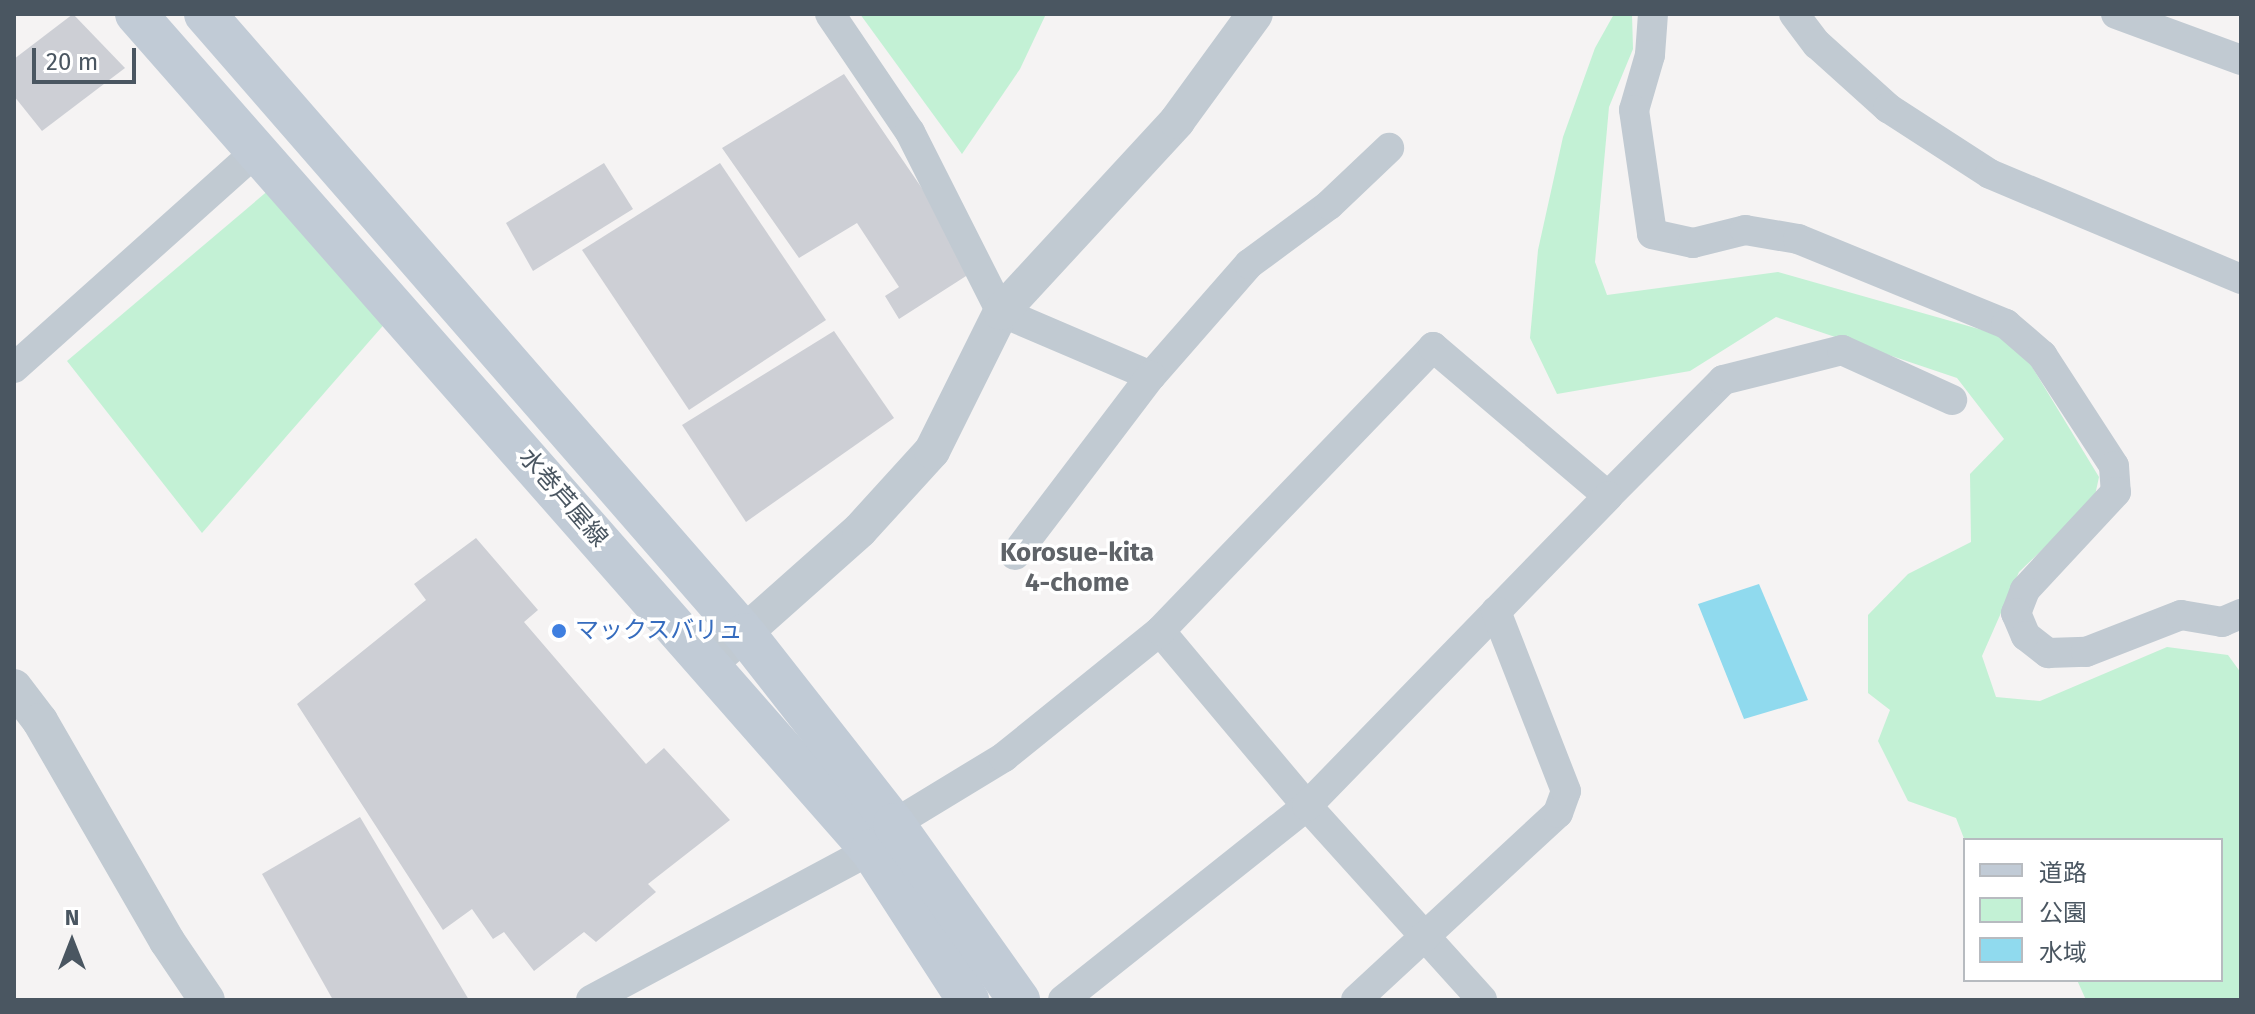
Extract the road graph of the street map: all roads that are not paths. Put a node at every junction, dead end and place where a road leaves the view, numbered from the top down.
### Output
1 (136, 14) edge
2 (205, 14) edge
3 (830, 14) edge
4 (1255, 14) edge
5 (1653, 14) edge
6 (1794, 14) edge
7 (2116, 14) edge
8 (2241, 60) edge
9 (1389, 148) dead end
10 (258, 150) junction
11 (2241, 279) edge
12 (1001, 312) junction
13 (14, 368) edge
14 (1151, 376) junction
15 (1952, 400) dead end
16 (1608, 496) junction
17 (1015, 555) dead end
18 (1496, 611) junction
19 (2235, 626) edge
20 (1160, 631) junction
21 (745, 634) junction
22 (708, 665) junction
23 (14, 687) edge
24 (1307, 806) junction
25 (883, 837) junction
26 (1426, 937) junction
27 (207, 1000) edge
28 (591, 1000) edge
29 (968, 1000) edge
30 (1019, 1000) edge
31 (1063, 1000) edge
32 (1356, 1000) edge
33 (1482, 1000) edge

1 - 10 main road, 水巻芦屋線
2 - 21 main road, 水巻芦屋線
3 - 12 street
4 - 12 street
5 - 19 street
6 - 11 street
7 - 8 street
9 - 14 street
10 - 13 street
10 - 22 main road, 水巻芦屋線
12 - 14 street
12 - 21 street
14 - 17 street
15 - 16 street
16 - 18 street
16 - 20 street
18 - 24 street
18 - 26 street
20 - 24 street
20 - 25 street
21 - 22 street
21 - 25 main road, 水巻芦屋線
22 - 25 main road, 水巻芦屋線
23 - 27 street
24 - 26 street
24 - 31 street
25 - 28 street
25 - 29 main road, 水巻芦屋線
25 - 30 main road, 水巻芦屋線
26 - 32 street
26 - 33 street

